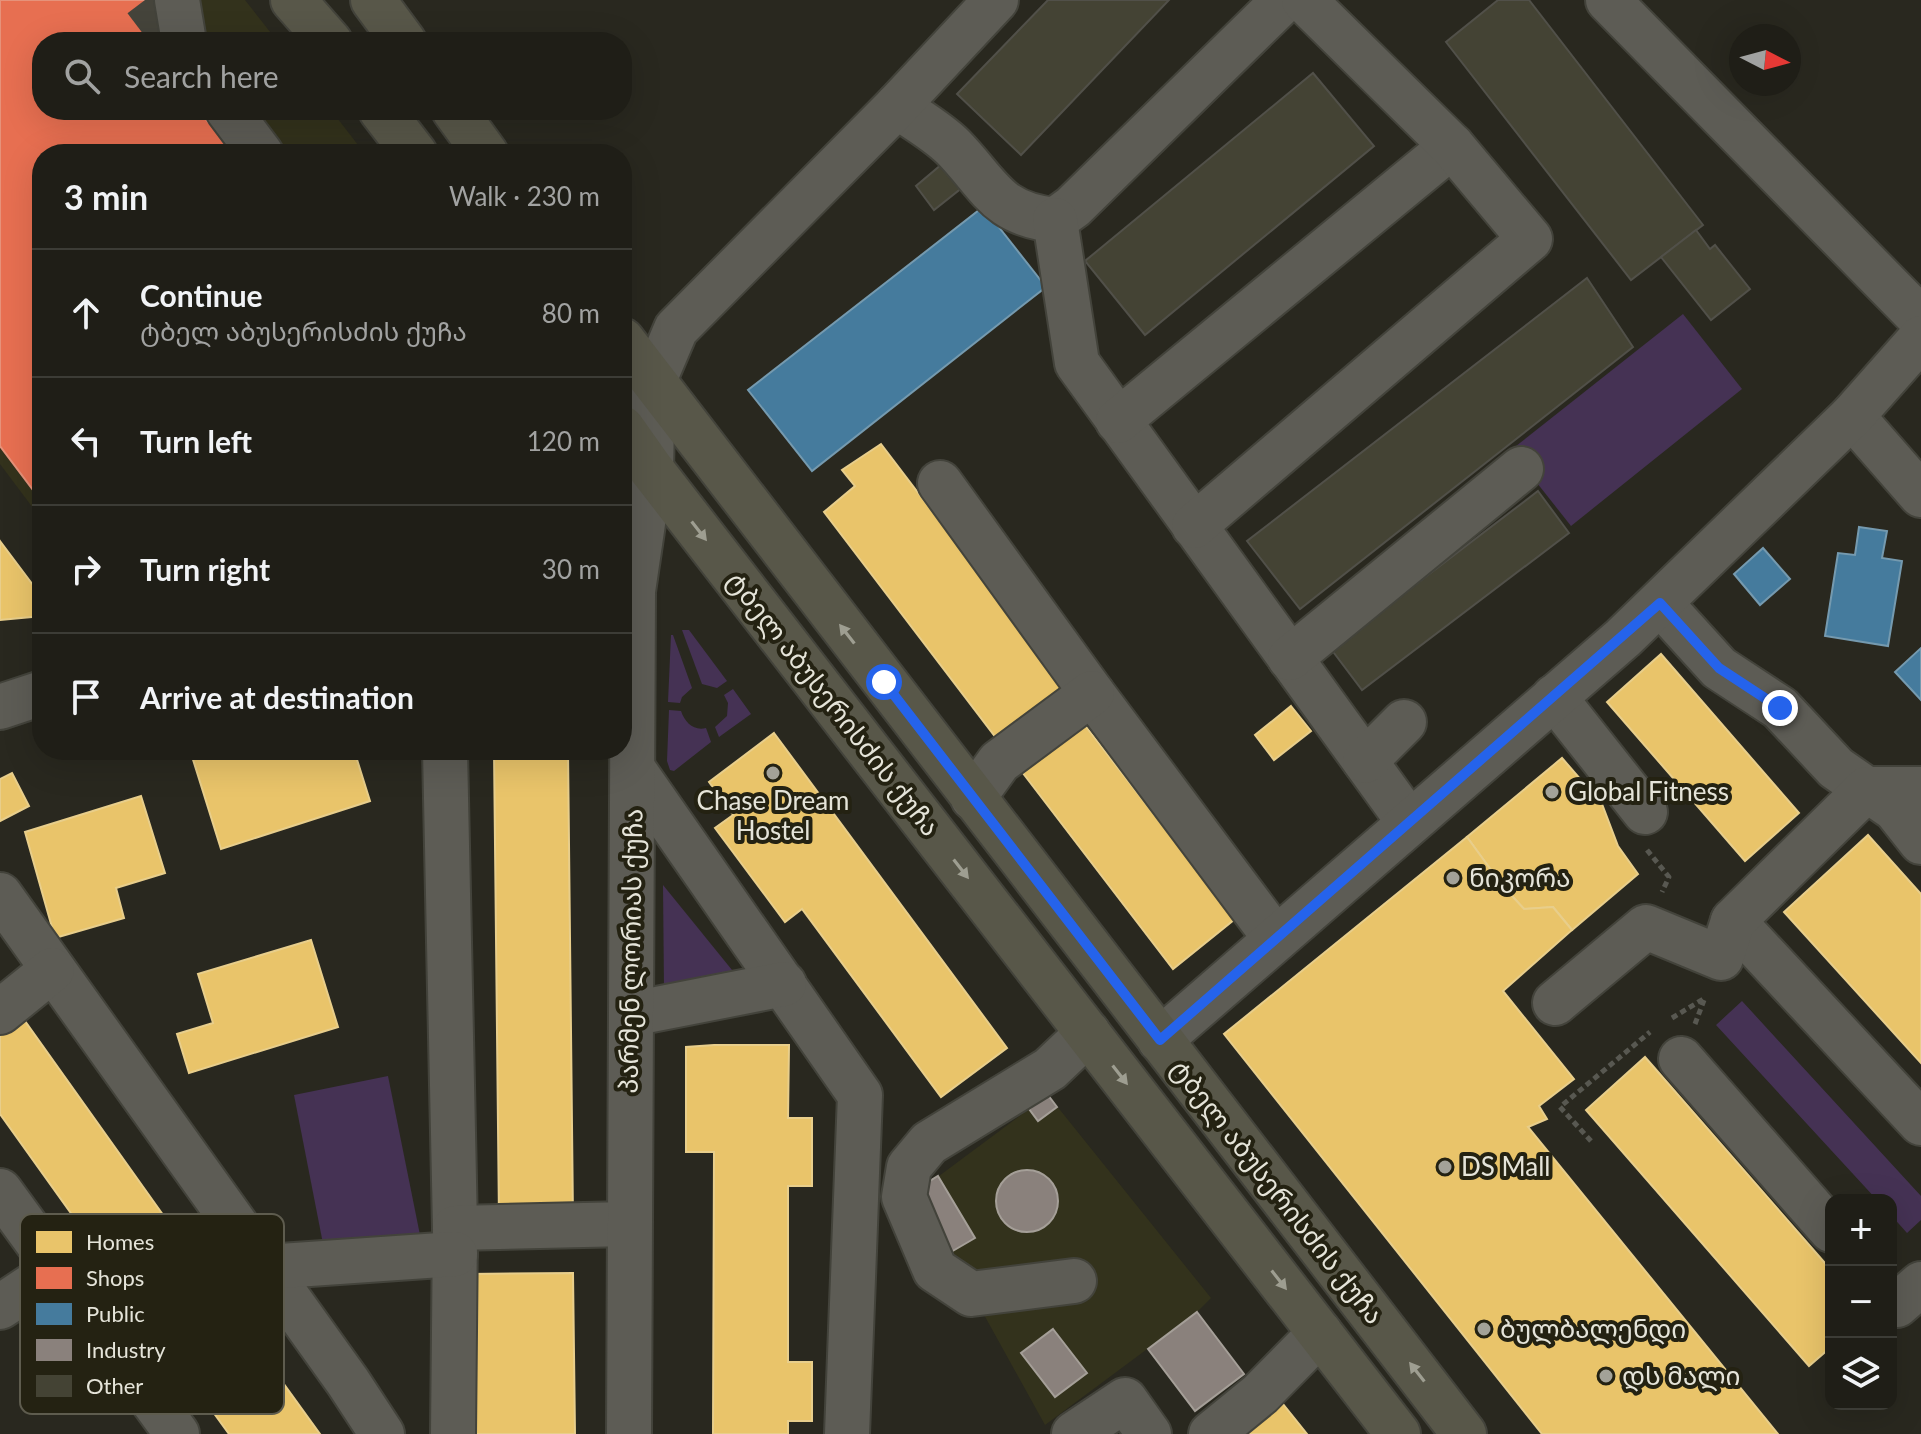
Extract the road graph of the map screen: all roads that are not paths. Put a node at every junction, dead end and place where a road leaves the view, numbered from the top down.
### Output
1 (293, 0) edge
2 (996, 0) edge
3 (1284, 0) edge
4 (1304, 0) edge
5 (1608, 0) edge
6 (321, 32) edge
7 (897, 106) junction
8 (236, 120) edge
9 (389, 120) edge
10 (461, 120) edge
11 (254, 144) edge
12 (407, 144) edge
13 (479, 144) edge
14 (1452, 146) junction
15 (1055, 220) junction
16 (1921, 319) edge
17 (1921, 338) edge
18 (632, 354) edge
19 (653, 383) junction
20 (1852, 416) junction
21 (1118, 421) junction
22 (1521, 469) dead end
23 (637, 474) edge
24 (940, 483) dead end
25 (1921, 495) edge
26 (1194, 526) junction
27 (1660, 603) junction
28 (1290, 658) junction
29 (1092, 693) junction
30 (32, 696) edge
31 (1554, 697) junction
32 (0, 707) edge
33 (1404, 722) dead end
34 (445, 760) edge
35 (1365, 761) junction
36 (633, 769) junction
37 (1867, 789) junction
38 (1921, 789) edge
39 (973, 798) junction
40 (1409, 822) junction
41 (1642, 826) road end
42 (1921, 842) edge
43 (0, 895) edge
44 (1276, 939) junction
45 (1720, 959) junction
46 (52, 970) junction
47 (784, 984) junction
48 (1555, 1003) dead end
49 (0, 1012) edge
50 (631, 1014) junction
51 (1088, 1033) junction
52 (1669, 1036) road end
53 (1160, 1040) junction
54 (1921, 1123) edge
55 (0, 1191) edge
56 (228, 1214) edge
57 (20, 1219) edge
58 (1825, 1223) edge
59 (628, 1224) junction
60 (455, 1241) junction
61 (284, 1265) edge
62 (1074, 1281) dead end
63 (1921, 1284) edge
64 (284, 1293) edge
65 (20, 1294) edge
66 (1897, 1305) edge
67 (0, 1307) edge
68 (1320, 1333) junction
69 (162, 1414) edge
70 (177, 1434) edge
71 (382, 1434) edge
72 (453, 1434) edge
73 (629, 1434) edge
74 (847, 1434) edge
75 (1074, 1434) edge
76 (1149, 1434) edge
77 (1211, 1434) edge
78 (1398, 1434) edge
79 (1464, 1434) edge

1 - 6 main road
2 - 7 street
3 - 15 street
4 - 14 street
5 - 16 street
7 - 15 street
7 - 19 street
8 - 11 street
9 - 12 main road
10 - 13 main road
14 - 21 street
14 - 26 street
15 - 21 street
17 - 20 street
18 - 19 main road, ტბელ აბუსერისძის ქუჩა
19 - 23 street, პარმენ ლორიას ქუჩა
39 -> 19 main road, ტბელ აბუსერისძის ქუჩა
20 - 25 street
20 - 27 street
21 - 26 street
22 - 28 street
23 - 36 street, პარმენ ლორიას ქუჩა
23 -> 51 main road, ტბელ აბუსერისძის ქუჩა
24 - 29 street
26 - 28 street
27 - 31 street
27 - 37 street
28 - 35 street
29 - 39 street
29 - 44 street
30 - 32 street
31 - 40 street
31 - 41 street
33 - 35 street
34 - 60 street
35 - 40 street
36 - 47 street
36 - 50 street, პარმენ ლორიას ქუჩა
37 - 38 street
37 - 42 street
37 - 45 street
39 - 53 main road, ტბელ აბუსერისძის ქუჩა
40 - 44 street
43 - 46 street
44 - 53 street
45 - 48 street
45 - 54 street
46 - 49 street
46 - 56 street
47 - 50 street
47 - 74 street
50 - 59 street, პარმენ ლორიას ქუჩა
51 - 62 street
51 -> 68 main road, ტბელ აბუსერისძის ქუჩა
52 - 58 street
79 -> 53 main road, ტბელ აბუსერისძის ქუჩა
55 - 57 street
59 - 60 street
59 - 73 street, პარმენ ლორიას ქუჩა
60 - 61 street
60 - 72 street
63 - 66 street
64 - 71 street
65 - 67 street
68 - 77 street
68 - 78 main road, ტბელ აბუსერისძის ქუჩა
69 - 70 street
75 - 76 street

